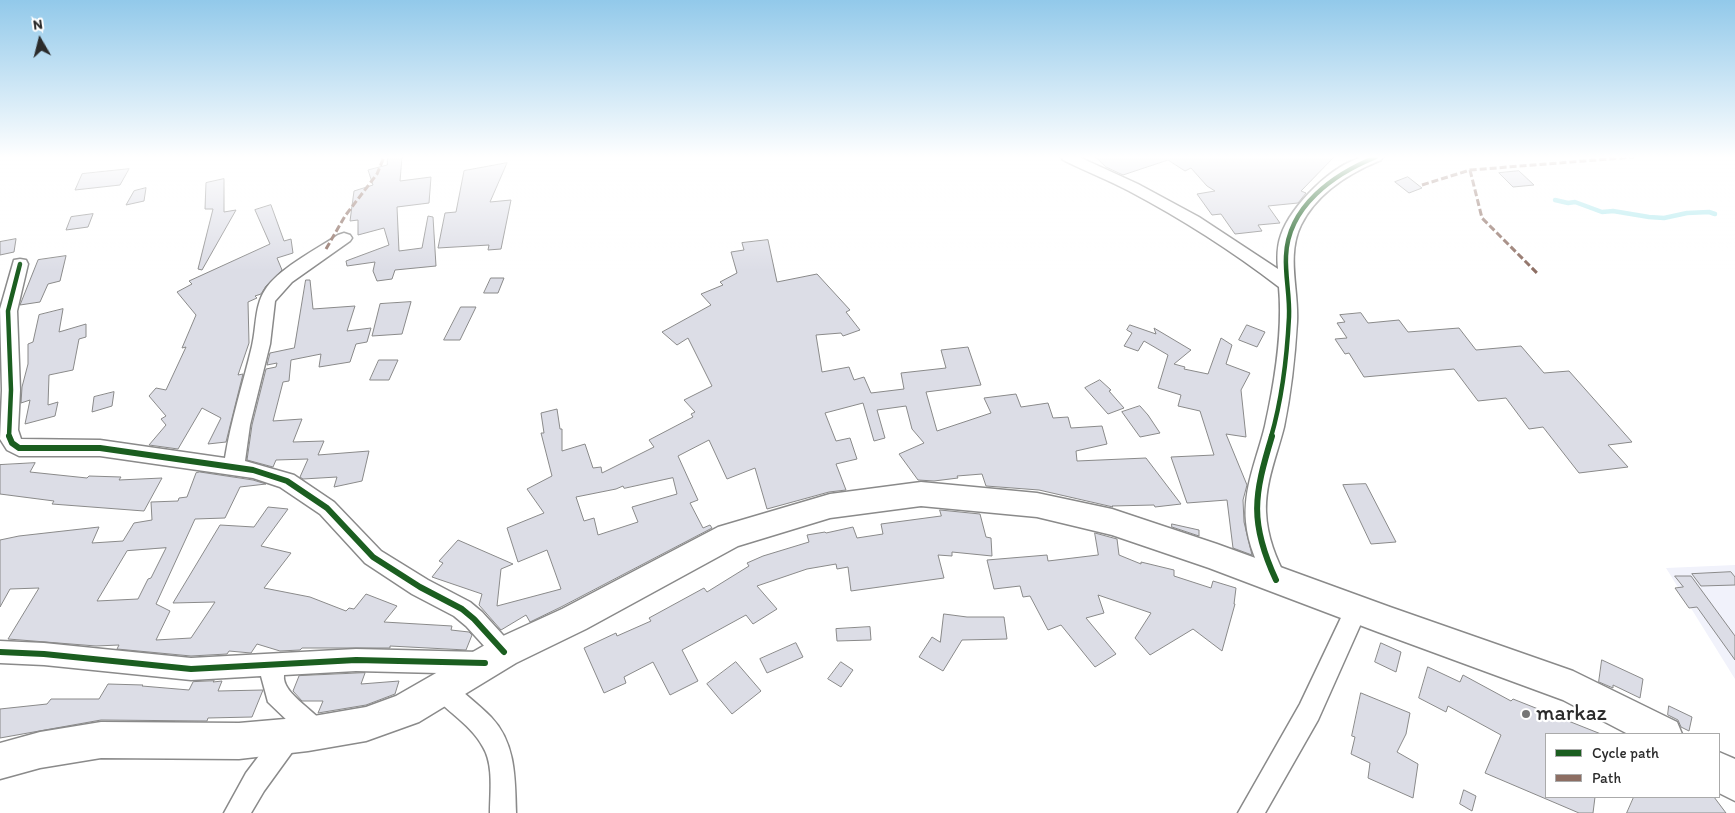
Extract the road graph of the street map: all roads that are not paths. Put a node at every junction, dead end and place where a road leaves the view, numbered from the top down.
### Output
1 (1147, 195) edge
2 (1315, 195) edge
3 (344, 238) dead end
4 (20, 264) dead end
5 (1288, 285) junction
6 (234, 466) junction
7 (1276, 580) junction
8 (1356, 610) junction
9 (0, 652) edge
10 (495, 658) junction
11 (274, 666) junction
12 (442, 688) junction
13 (1662, 733) edge
14 (303, 734) junction
15 (0, 761) edge
16 (1720, 771) edge
17 (1735, 782) edge
18 (237, 813) edge
19 (504, 813) edge
20 (1251, 813) edge

1 - 5 street
2 - 5 street
3 - 6 street
4 - 6 street
5 - 7 street
6 - 10 street
7 - 8 main road
7 - 10 main road
8 - 13 main road
8 - 20 street
9 - 11 street
10 - 11 street
10 - 12 main road
11 - 14 street
12 - 14 main road
12 - 19 street
14 - 15 main road
14 - 18 street
16 - 17 main road

